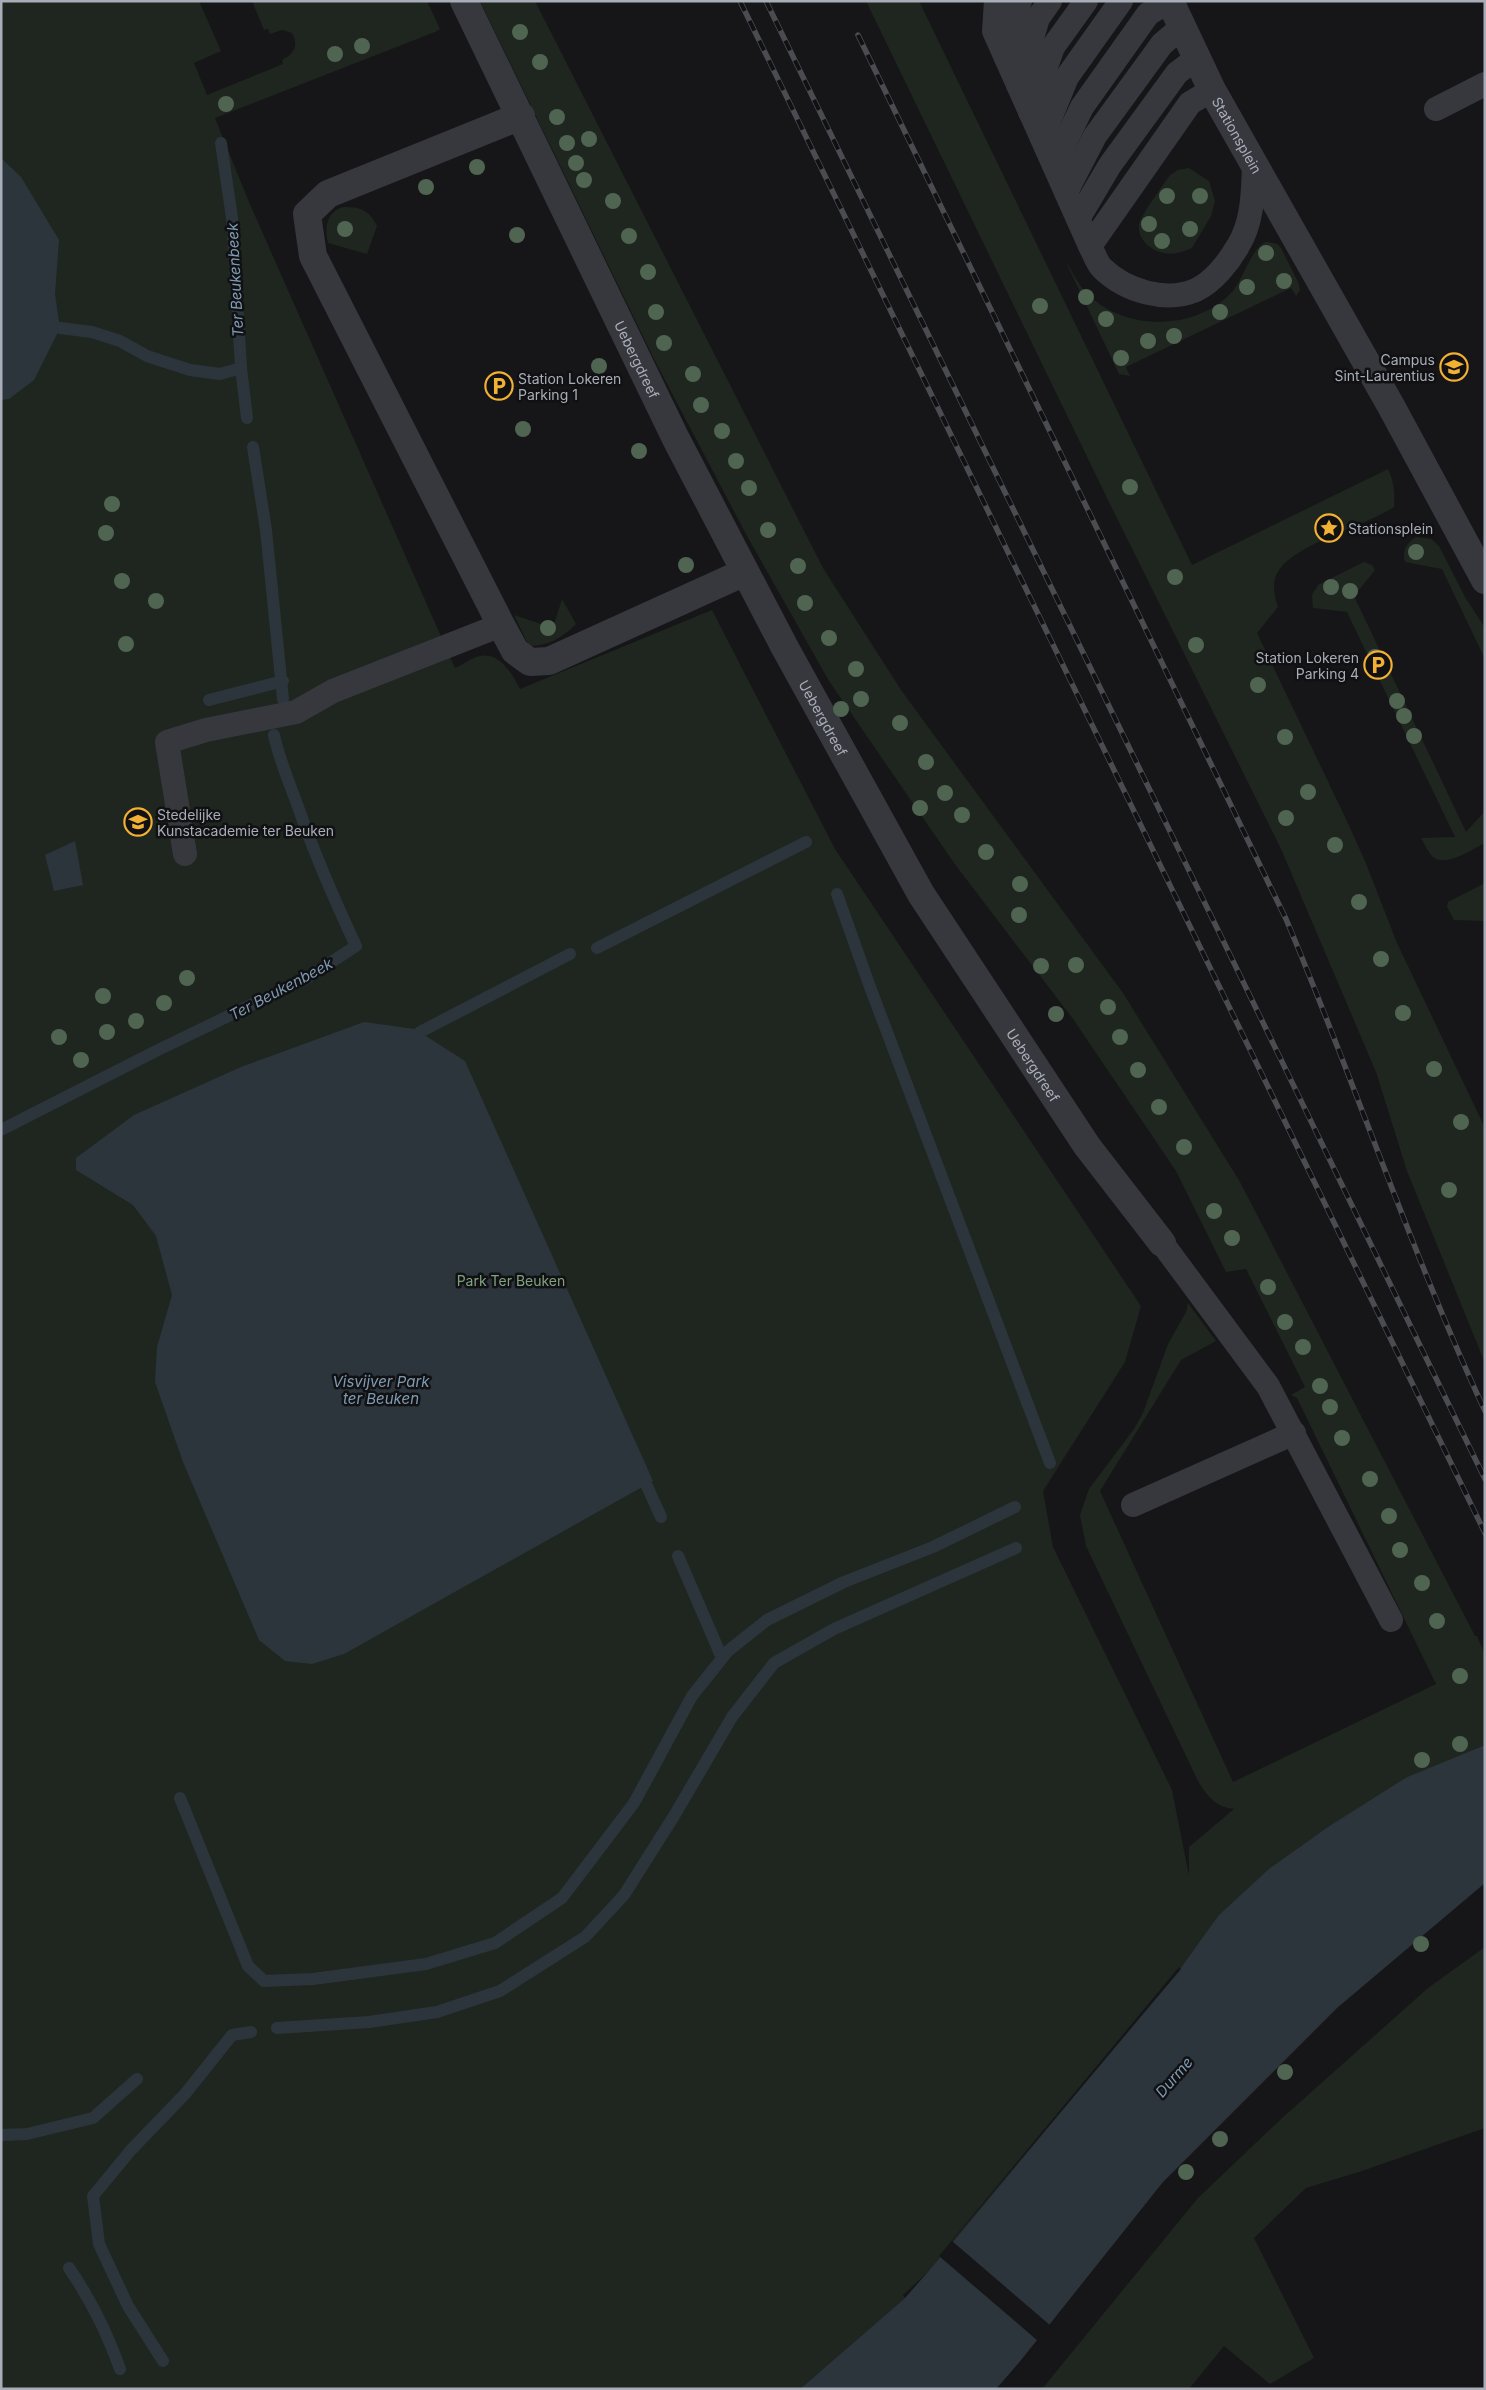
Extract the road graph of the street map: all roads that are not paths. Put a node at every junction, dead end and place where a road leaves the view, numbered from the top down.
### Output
1 (464, 1) edge
2 (996, 1) edge
3 (1020, 1) edge
4 (1050, 1) edge
5 (1086, 1) edge
6 (1121, 1) edge
7 (1170, 1) edge
8 (1182, 27) junction
9 (1006, 58) junction
10 (1197, 58) junction
11 (1485, 84) edge
12 (1018, 85) junction
13 (1212, 90) junction
14 (1436, 109) dead end
15 (1030, 112) junction
16 (521, 116) junction
17 (1042, 138) junction
18 (1254, 164) junction
19 (1054, 165) junction
20 (1066, 192) junction
21 (1078, 219) junction
22 (1090, 246) junction
23 (745, 572) junction
24 (1485, 580) edge
25 (501, 625) junction
26 (185, 854) dead end
27 (1162, 1242) joint
28 (1294, 1433) junction
29 (1133, 1505) dead end
30 (1391, 1620) dead end

1 - 16 street, Uebergdreef
2 - 9 lane
3 - 9 lane
4 - 12 lane
5 - 15 lane
6 - 17 lane
7 - 8 street, Stationsplein
7 - 19 lane
8 - 10 street, Stationsplein
8 - 20 lane
9 - 12 lane
10 - 13 street, Stationsplein
10 - 21 lane
11 - 14 lane
12 - 15 lane
13 - 18 street, Stationsplein
13 - 22 lane
15 - 17 lane
16 - 23 street, Uebergdreef
16 - 25 street
17 - 19 lane
18 - 22 lane
18 - 24 street, Stationsplein
19 - 20 lane
20 - 21 lane
21 - 22 lane
23 - 25 street
23 - 27 street, Uebergdreef
25 - 26 lane
27 - 28 lane, Uebergdreef
28 - 29 lane
28 - 30 lane, Uebergdreef

